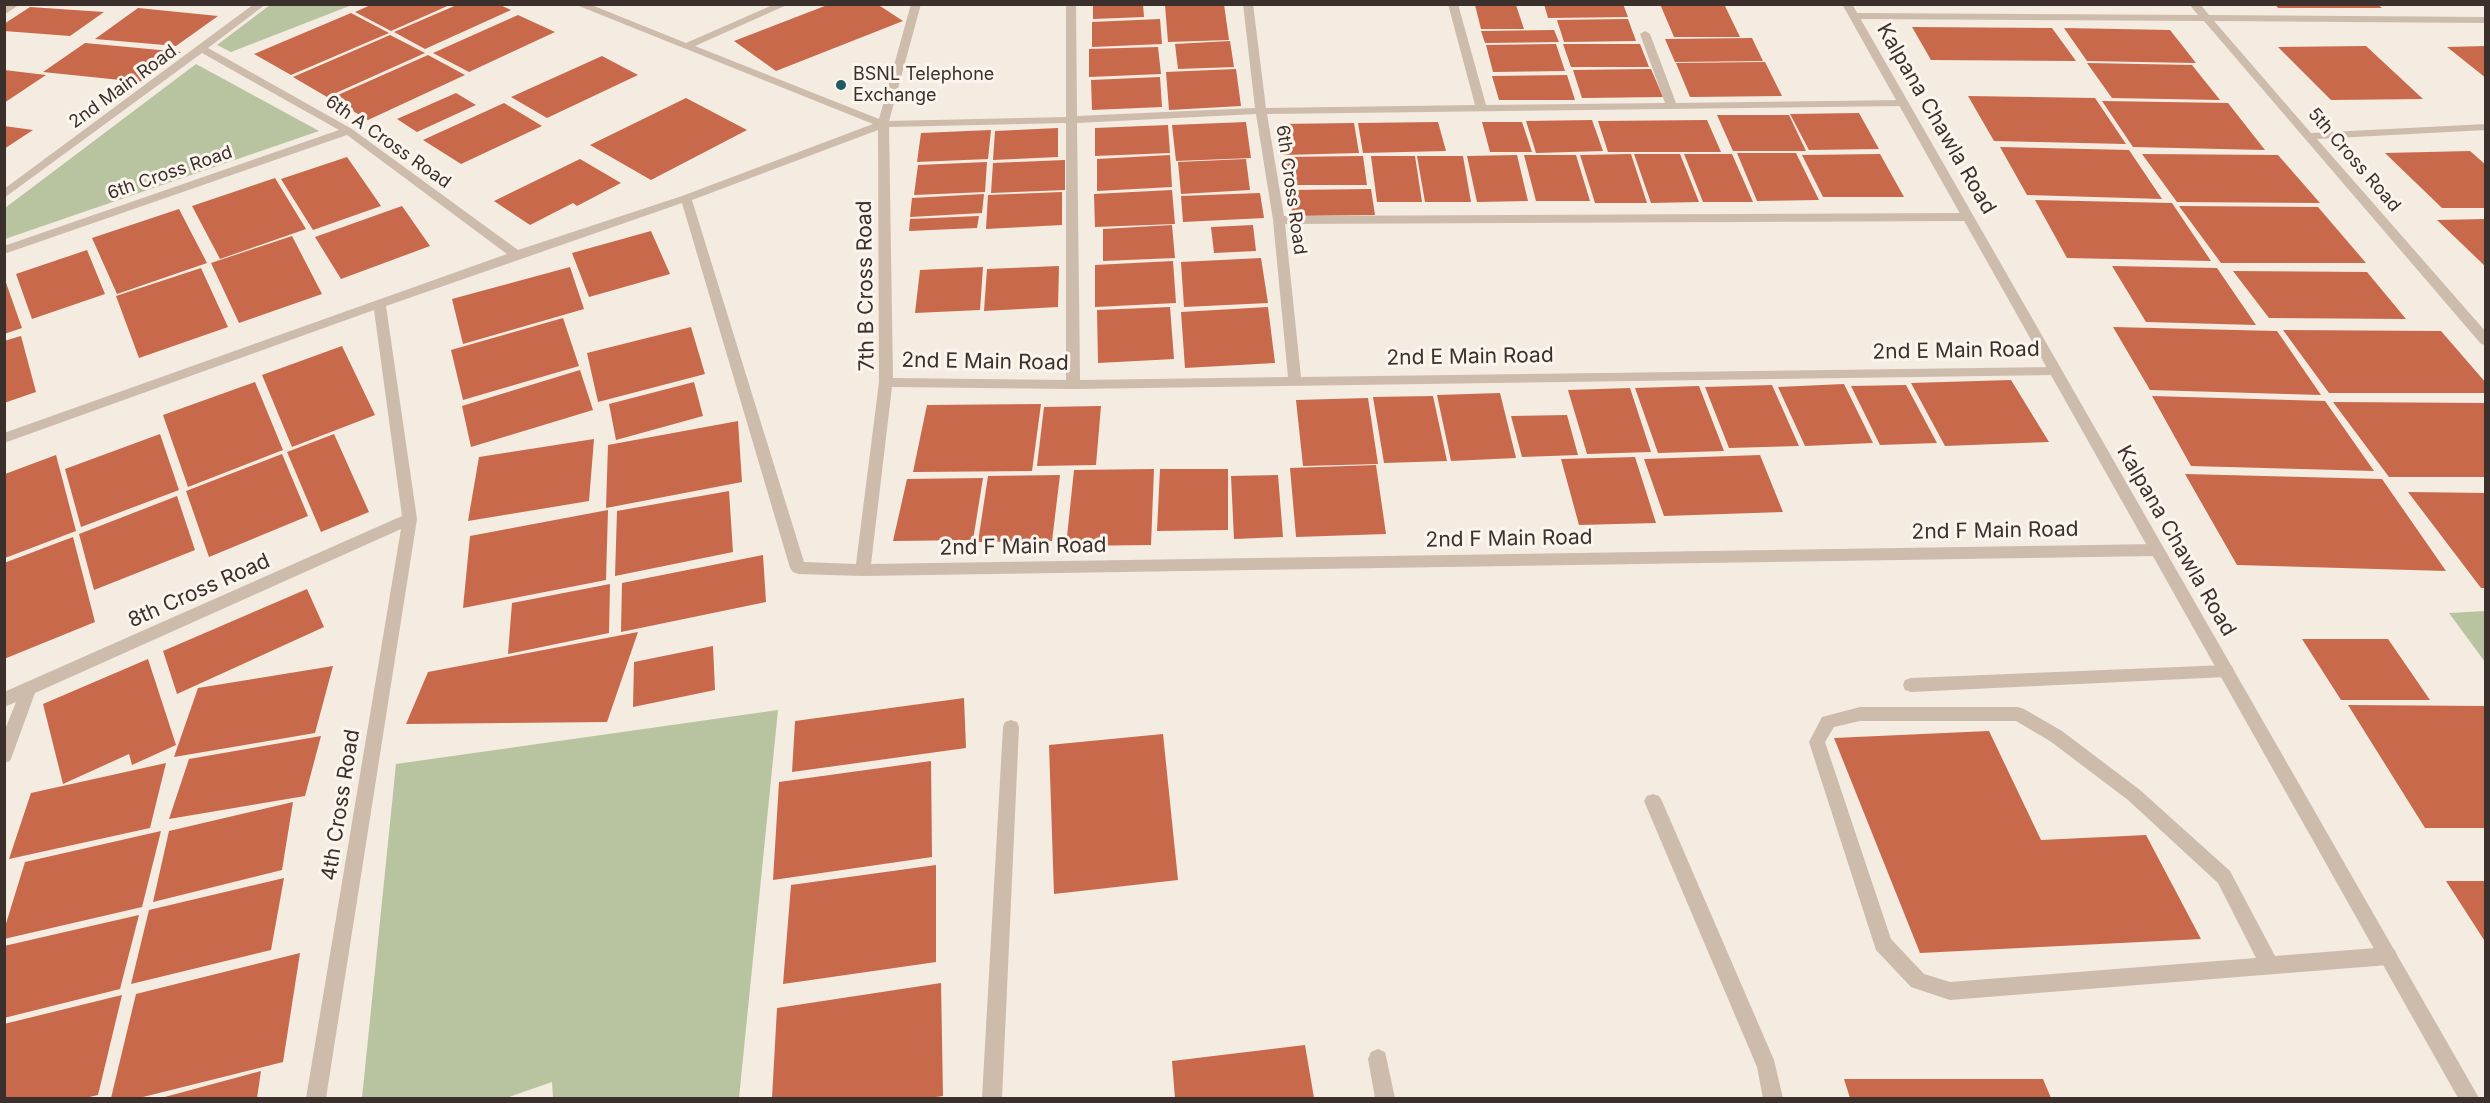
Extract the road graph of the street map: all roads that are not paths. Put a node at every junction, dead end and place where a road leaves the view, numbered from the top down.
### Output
1 (15, 4) edge
2 (261, 4) edge
3 (579, 4) edge
4 (784, 4) edge
5 (916, 4) edge
6 (1071, 4) edge
7 (1248, 4) edge
8 (1453, 4) edge
9 (2194, 4) edge
10 (1850, 10) edge
11 (4, 12) edge
12 (2207, 20) junction
13 (2486, 20) edge
14 (1645, 34) dead end
15 (685, 47) junction
16 (203, 49) junction
17 (1903, 103) junction
18 (1672, 106) junction
19 (1481, 108) junction
20 (1261, 111) junction
21 (1072, 120) junction
22 (883, 124) junction
23 (2486, 127) edge
24 (348, 131) junction
25 (2310, 136) junction
26 (4, 195) edge
27 (686, 198) junction
28 (1968, 216) junction
29 (1279, 220) junction
30 (4, 250) edge
31 (516, 255) junction
32 (380, 305) junction
33 (2486, 341) edge
34 (2055, 371) junction
35 (1295, 380) junction
36 (886, 382) junction
37 (1072, 385) junction
38 (4, 438) edge
39 (410, 519) junction
40 (2157, 550) junction
41 (862, 570) junction
42 (2226, 671) junction
43 (1911, 685) dead end
44 (28, 691) junction
45 (4, 700) edge
46 (1011, 728) dead end
47 (4, 756) edge
48 (1653, 801) dead end
49 (2388, 956) junction
50 (2270, 965) junction
51 (1377, 1059) dead end
52 (316, 1098) edge
53 (992, 1098) edge
54 (1385, 1098) edge
55 (1773, 1098) edge
56 (2469, 1098) edge

1 - 11 street
2 - 16 street, 2nd Main Road
3 - 15 street
4 - 15 street
5 - 22 street, 7th B Cross Road
6 - 21 street
7 - 20 street, 6th Cross Road
8 - 19 street
9 - 12 street, 5th Cross Road
10 - 12 street
10 - 17 street, Kalpana Chawla Road
12 - 13 street
12 - 25 street, 5th Cross Road
14 - 18 street
15 - 22 street
16 - 24 street, 6th A Cross Road
16 - 26 street, 2nd Main Road
17 - 18 street
17 - 28 street, Kalpana Chawla Road
18 - 19 street
19 - 20 street
20 - 21 street
20 - 29 street, 6th Cross Road
21 - 22 street
21 - 37 street
22 - 27 street
22 - 36 street, 7th B Cross Road
23 - 25 street
24 - 30 street, 6th Cross Road
24 - 31 street, 6th A Cross Road
25 - 33 street, 5th Cross Road
27 - 31 street
27 - 41 street, 2nd F Main Road
28 - 29 street
28 - 34 street, Kalpana Chawla Road
29 - 35 street, 6th Cross Road
31 - 32 street
32 - 38 street
32 - 39 street, 4th Cross Road
34 - 35 street, 2nd E Main Road
34 - 40 street, Kalpana Chawla Road
35 - 37 street, 2nd E Main Road
36 - 37 street, 2nd E Main Road
36 - 41 street, 7th B Cross Road
39 - 44 street, 8th Cross Road
39 - 52 street, 4th Cross Road
40 - 41 street, 2nd F Main Road
40 - 42 street, Kalpana Chawla Road
42 - 43 street
42 - 49 street, Kalpana Chawla Road
44 - 45 street, 8th Cross Road
44 - 47 street
46 - 53 street
48 - 55 street
49 - 50 street
49 - 56 street, Kalpana Chawla Road
50 - 50 street
51 - 54 street

